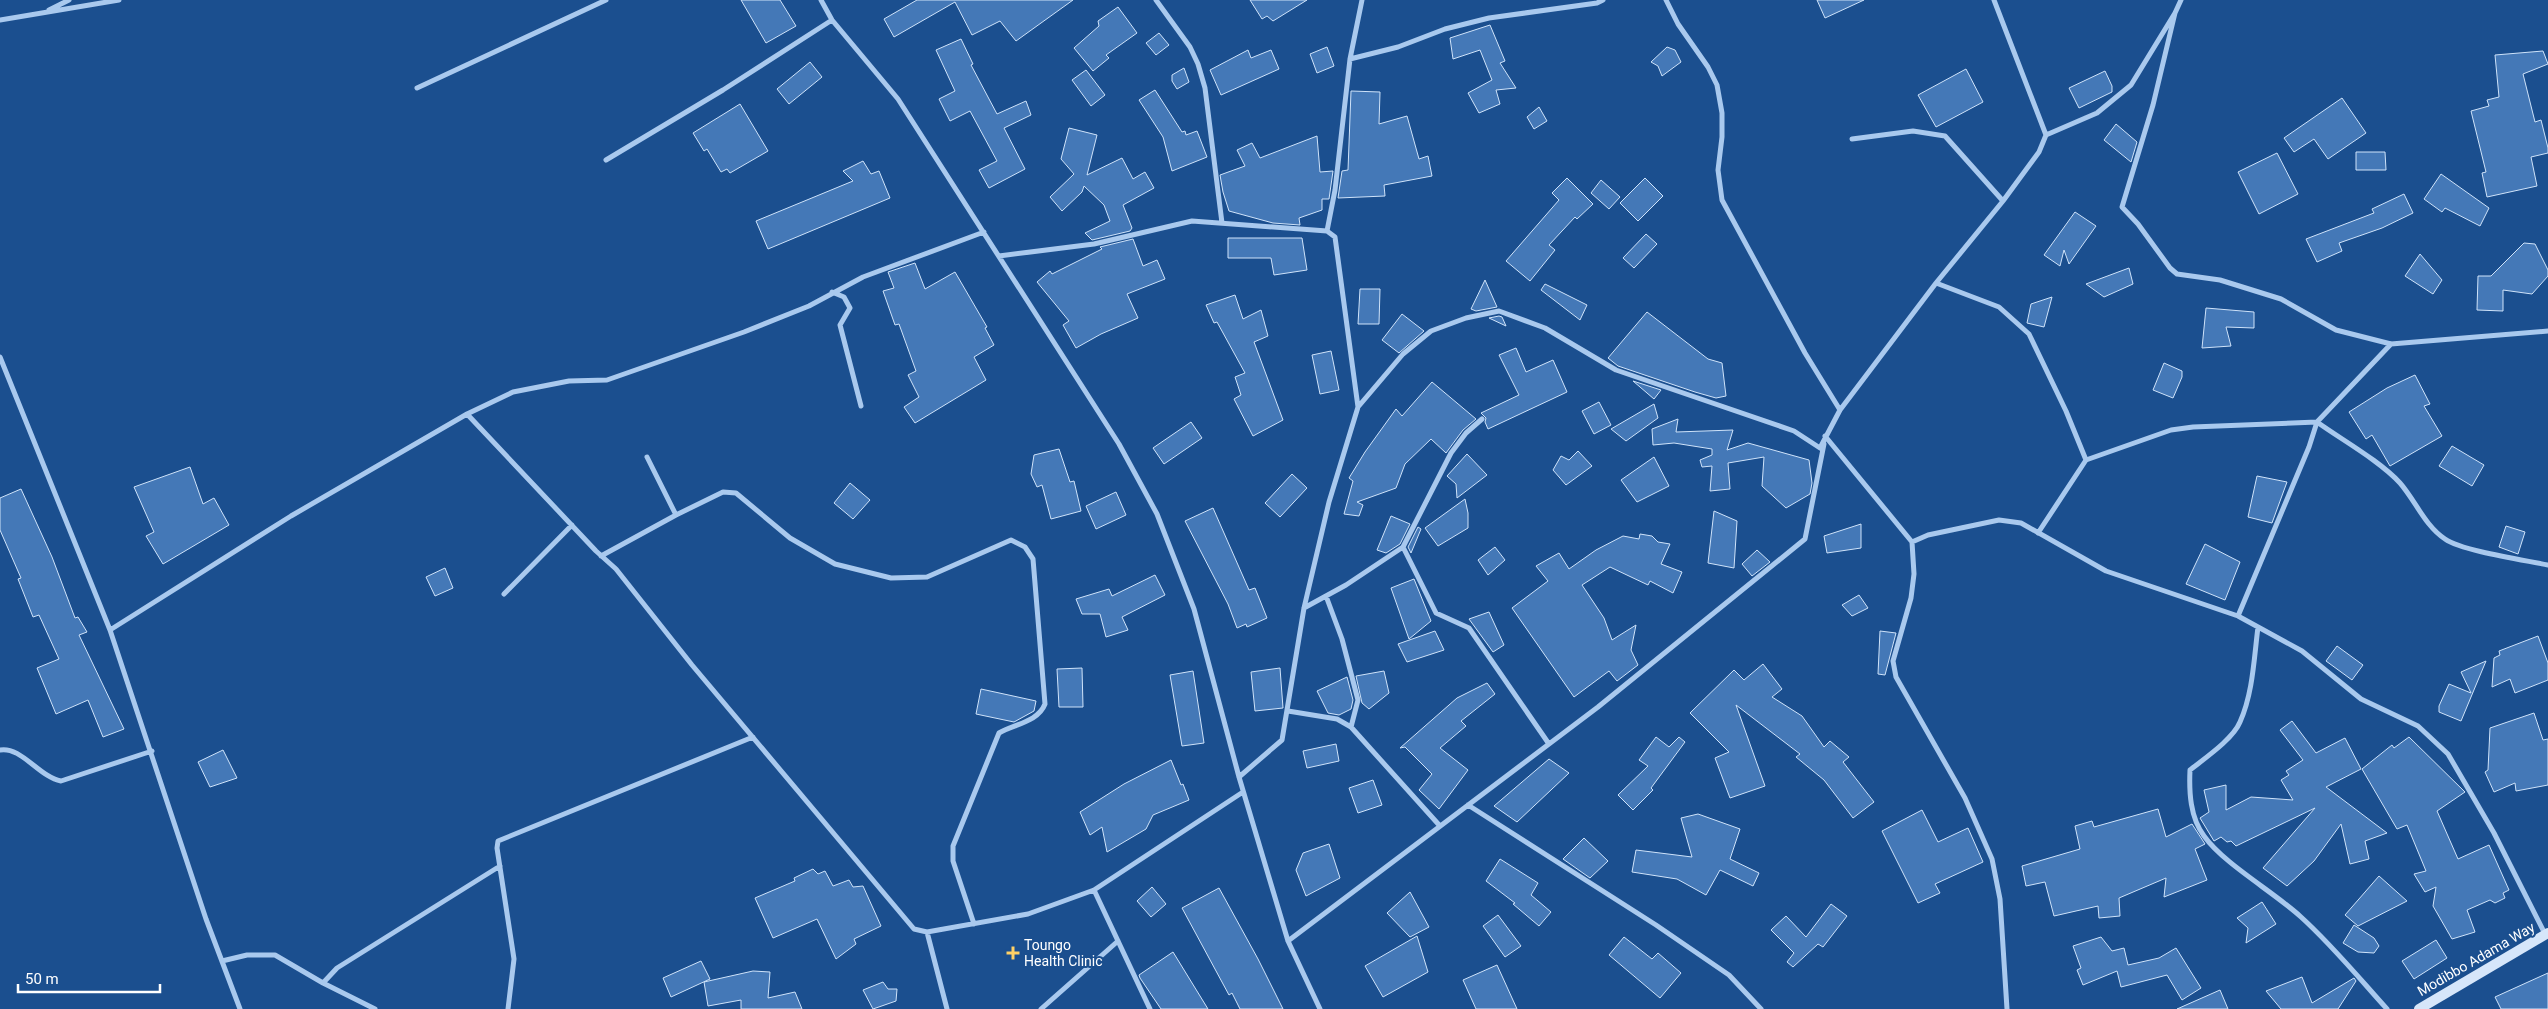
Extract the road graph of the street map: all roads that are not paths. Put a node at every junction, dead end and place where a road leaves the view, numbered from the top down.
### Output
1 (69, 0) edge
2 (119, 0) edge
3 (606, 0) edge
4 (821, 0) edge
5 (1156, 0) edge
6 (1362, 0) edge
7 (1603, 0) edge
8 (1662, 0) edge
9 (1667, 0) edge
10 (1994, 0) edge
11 (2181, 0) edge
12 (43, 13) junction
13 (2174, 13) junction
14 (0, 20) edge
15 (832, 20) junction
16 (1350, 59) junction
17 (417, 88) dead end
18 (2046, 135) junction
19 (1852, 139) dead end
20 (606, 160) dead end
21 (2003, 201) junction
22 (1222, 223) junction
23 (1327, 231) junction
24 (984, 232) junction
25 (999, 256) junction
26 (1936, 283) junction
27 (832, 292) junction
28 (2548, 331) edge
29 (2392, 344) junction
30 (0, 357) edge
31 (861, 406) dead end
32 (1358, 407) junction
33 (1840, 410) junction
34 (467, 414) junction
35 (1482, 419) dead end
36 (2317, 422) junction
37 (1825, 436) junction
38 (647, 457) dead end
39 (2086, 460) junction
40 (676, 515) junction
41 (572, 525) junction
42 (2038, 533) junction
43 (1912, 542) junction
44 (1403, 547) junction
45 (601, 556) junction
46 (2548, 565) edge
47 (504, 594) dead end
48 (1326, 596) junction
49 (1304, 608) junction
50 (2238, 616) junction
51 (2258, 627) junction
52 (110, 630) junction
53 (1288, 712) junction
54 (1351, 727) junction
55 (753, 737) junction
56 (1549, 744) junction
57 (0, 750) edge
58 (152, 751) junction
59 (1239, 777) junction
60 (1244, 792) junction
61 (1468, 806) junction
62 (1440, 826) junction
63 (500, 866) junction
64 (1094, 890) junction
65 (974, 924) junction
66 (927, 932) junction
67 (2546, 934) edge
68 (1118, 941) junction
69 (1288, 941) junction
70 (222, 961) junction
71 (323, 983) junction
72 (240, 1009) edge
73 (375, 1009) edge
74 (508, 1009) edge
75 (947, 1009) edge
76 (1041, 1009) edge
77 (1150, 1009) edge
78 (1320, 1009) edge
79 (1761, 1009) edge
80 (2007, 1009) edge
81 (2387, 1009) edge
82 (2419, 1009) edge

1 - 12 street
2 - 12 street
3 - 17 street
4 - 15 street
5 - 22 street
6 - 16 street
7 - 16 street
8 - 9 street
9 - 33 street
10 - 18 street
11 - 13 street
12 - 14 street
13 - 18 street
13 - 29 street
15 - 20 street
15 - 24 street
16 - 23 street
18 - 21 street
19 - 21 street
21 - 26 street
22 - 23 street
22 - 25 street
23 - 32 street
24 - 25 street
24 - 27 street
25 - 59 street
26 - 33 street
26 - 39 street
27 - 31 street
27 - 34 street
28 - 29 street
29 - 36 street
30 - 52 street
32 - 37 street
32 - 49 street
33 - 37 street
34 - 41 street
34 - 52 street
35 - 44 street
36 - 39 street
36 - 46 street
36 - 50 street
37 - 43 street
37 - 56 street
38 - 40 street
39 - 42 street
40 - 45 street
40 - 65 street
41 - 45 street
41 - 47 street
42 - 43 street
42 - 50 street
43 - 80 street
44 - 48 street
44 - 56 street
45 - 55 street
48 - 49 street
48 - 54 street
49 - 53 street
50 - 51 street
51 - 67 street
51 - 81 street
52 - 58 street
53 - 54 street
53 - 59 street
54 - 62 street
55 - 63 street
55 - 66 street
56 - 61 street
57 - 58 street
58 - 70 street
59 - 60 street
60 - 64 street
60 - 69 street
61 - 62 street
61 - 79 street
62 - 69 street
63 - 71 street
63 - 74 street
64 - 65 street
64 - 68 street
65 - 66 street
66 - 75 street
67 - 82 main road, Modibbo Adama Way
68 - 76 street
68 - 77 street
69 - 78 street
70 - 71 street
70 - 72 street
71 - 73 street

